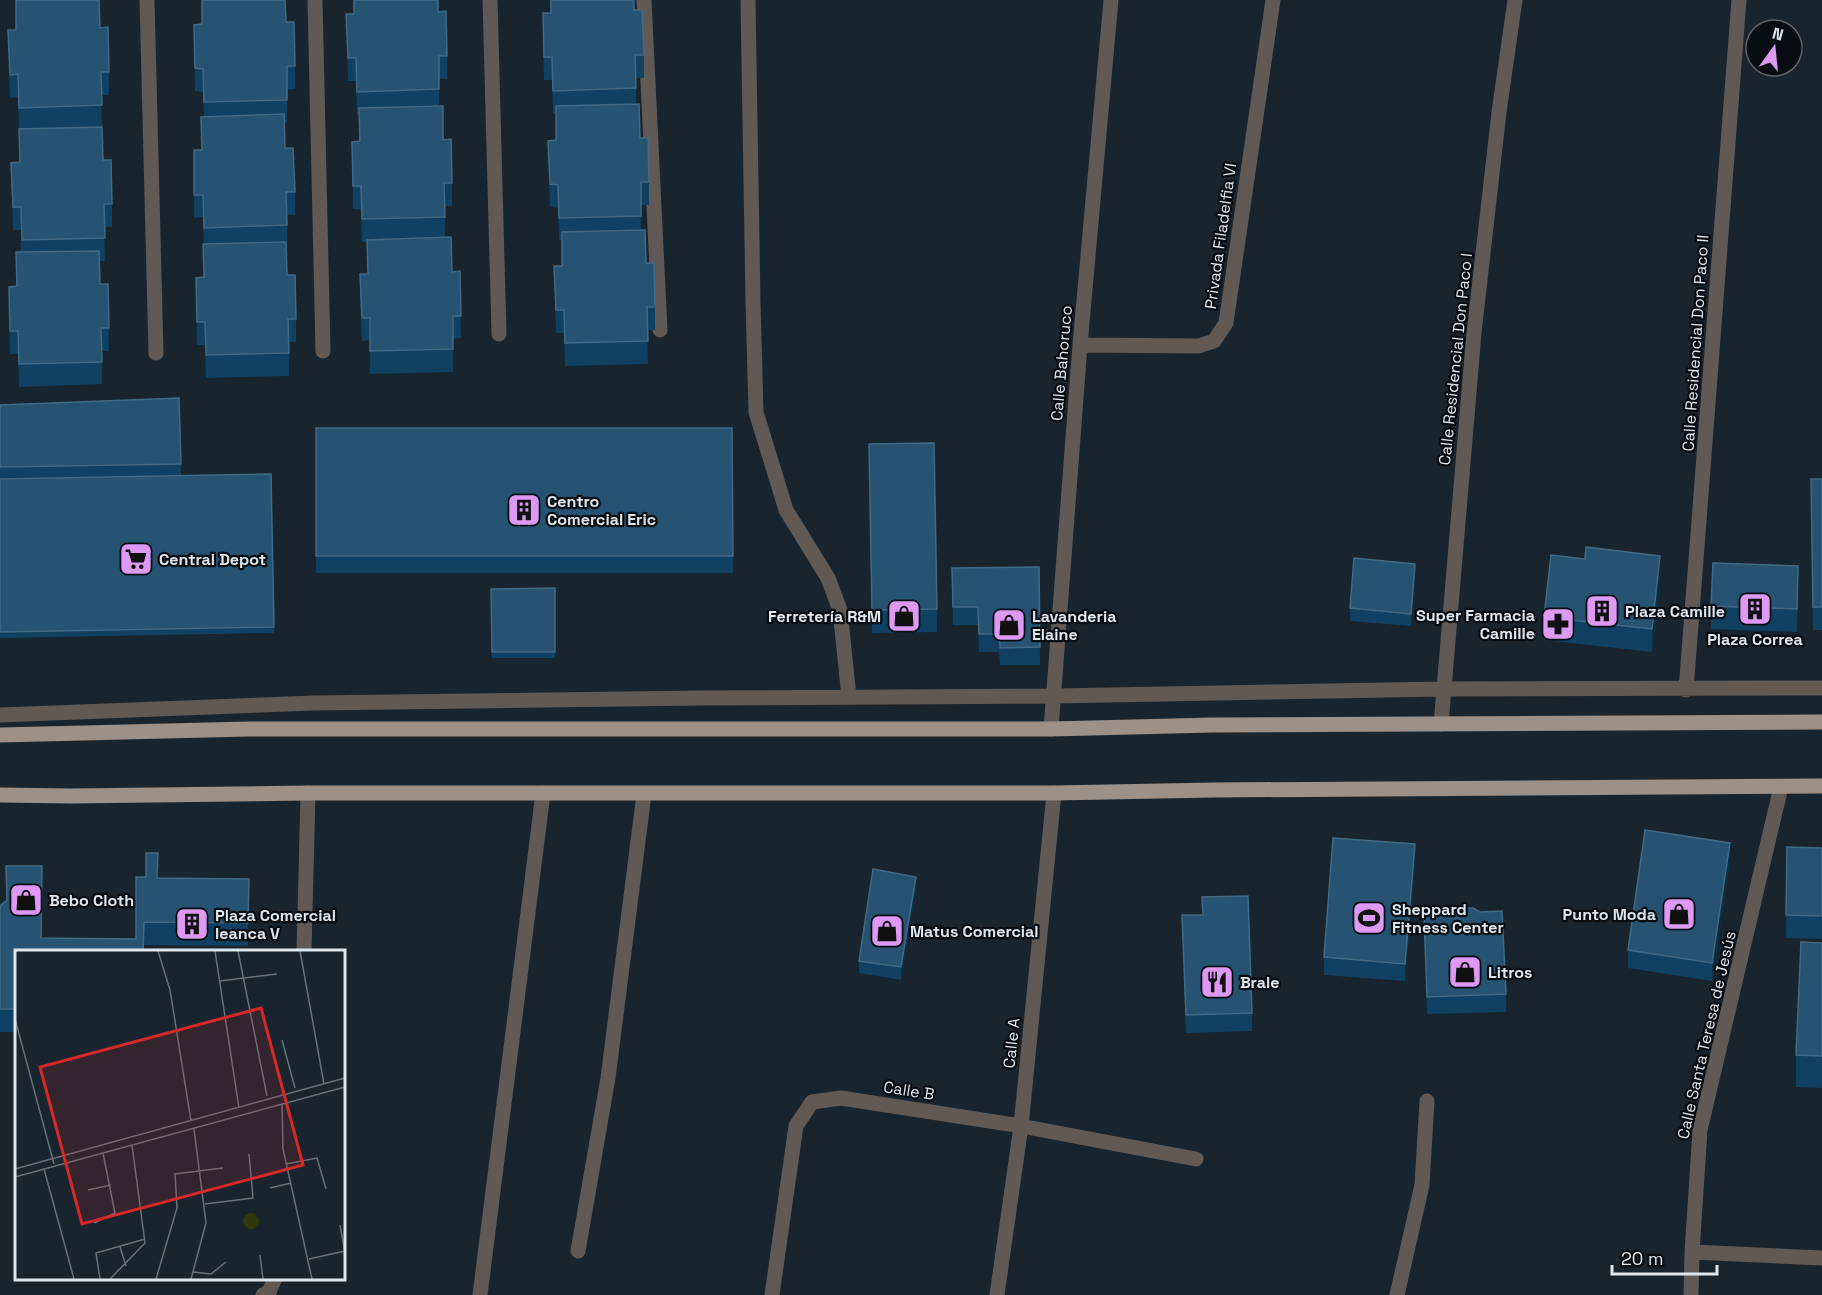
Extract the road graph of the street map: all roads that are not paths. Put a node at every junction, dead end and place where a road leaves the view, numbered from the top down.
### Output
1 (147, 0) edge
2 (315, 0) edge
3 (490, 0) edge
4 (644, 0) edge
5 (748, 0) edge
6 (1111, 0) edge
7 (1273, 0) edge
8 (1515, 0) edge
9 (1739, 0) edge
10 (660, 330) dead end
11 (499, 334) dead end
12 (1080, 345) junction
13 (323, 351) dead end
14 (156, 353) dead end
15 (1822, 688) edge
16 (1444, 689) junction
17 (1686, 690) junction
18 (1054, 696) junction
19 (849, 698) junction
20 (0, 715) edge
21 (1822, 722) edge
22 (1441, 723) junction
23 (1051, 729) junction
24 (0, 735) edge
25 (1822, 786) edge
26 (1781, 787) junction
27 (308, 793) junction
28 (543, 793) junction
29 (1053, 793) junction
30 (644, 794) junction
31 (0, 795) edge
32 (304, 950) edge
33 (1426, 1101) dead end
34 (1021, 1126) junction
35 (1196, 1159) dead end
36 (578, 1251) dead end
37 (1692, 1252) junction
38 (1822, 1258) edge
39 (274, 1280) edge
40 (263, 1295) edge
41 (480, 1295) edge
42 (772, 1295) edge
43 (997, 1295) edge
44 (1397, 1295) edge
45 (1691, 1295) edge

1 - 14 street
2 - 13 street
3 - 11 street
4 - 10 street
5 - 19 street
6 - 12 street, Calle Bahoruco
7 - 12 street, Privada Filadelfia VI
8 - 16 street, Calle Residencial Don Paco I
9 - 17 street, Calle Residencial Don Paco II
12 - 18 street, Calle Bahoruco
15 - 17 street
16 - 17 street
16 - 18 street
16 - 22 street, Calle Residencial Don Paco I
18 - 19 street
18 - 23 street, Calle Bahoruco
19 - 20 street
21 - 22 main road
22 - 23 main road
23 - 24 main road
25 - 26 main road
26 - 29 main road
26 - 37 street, Calle Santa Teresa de Jesús
27 - 28 main road
27 - 31 main road
27 - 32 street
28 - 30 main road
28 - 41 street
29 - 30 main road
29 - 34 street, Calle A
30 - 36 street
33 - 44 street
34 - 35 street, Calle B
34 - 42 street, Calle B
34 - 43 street, Calle A
37 - 38 street
37 - 45 street, Calle Santa Teresa de Jesús
39 - 40 street

